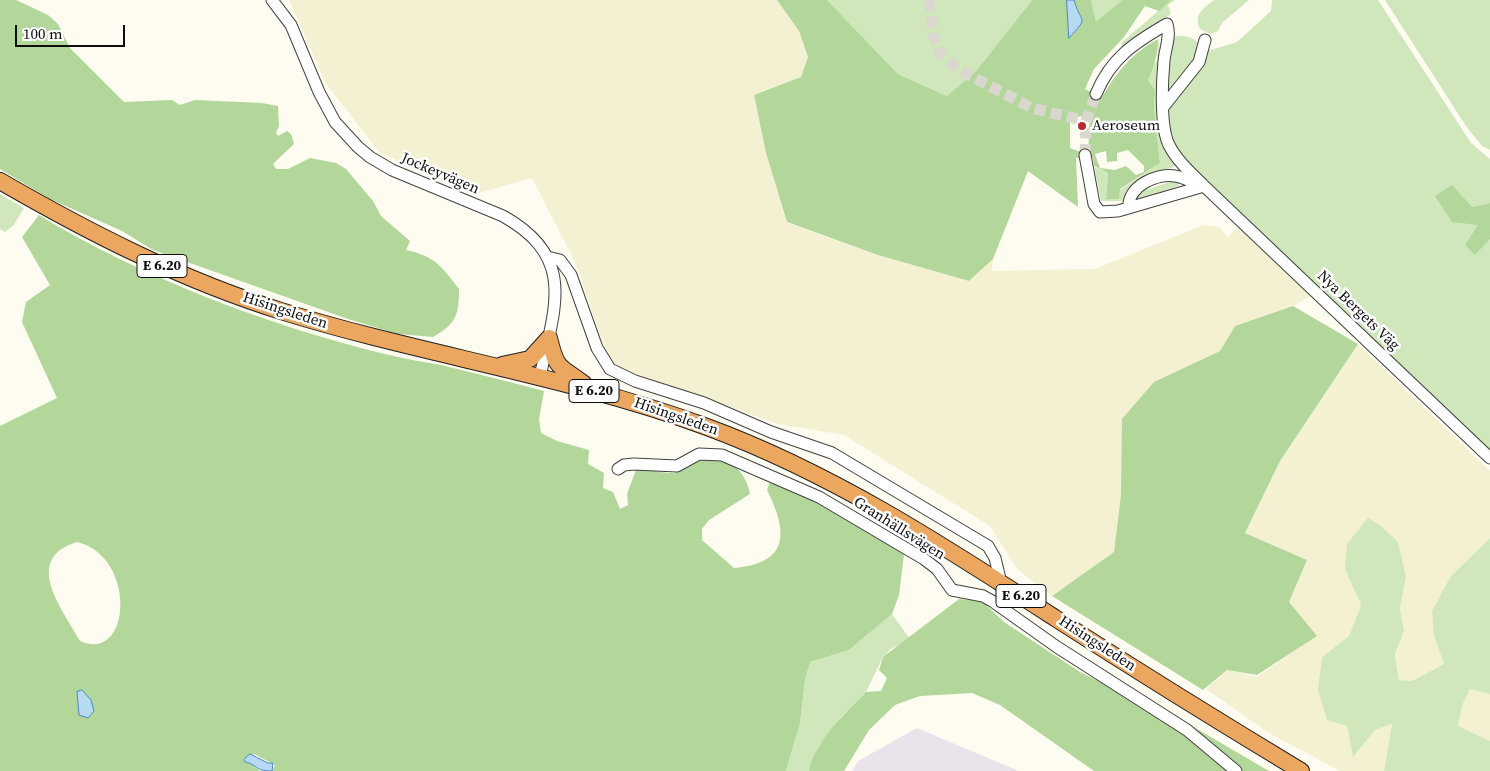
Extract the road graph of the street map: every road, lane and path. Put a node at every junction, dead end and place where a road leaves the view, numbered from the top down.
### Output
1 (272, 0) edge
2 (1205, 40) dead end
3 (1096, 94) tunnel mouth
4 (1164, 106) junction
5 (1086, 155) tunnel mouth
6 (0, 181) edge
7 (1204, 186) junction
8 (1129, 208) junction
9 (547, 257) junction
10 (548, 338) junction
11 (496, 366) junction
12 (540, 377) junction
13 (594, 392) junction
14 (1490, 458) edge
15 (618, 469) dead end
16 (1001, 583) junction
17 (1236, 771) edge
18 (1301, 771) edge

1 - 9 street, Jockeyvägen
2 - 4 street
3 - 4 street, Nya Bergets Väg
4 - 7 street, Nya Bergets Väg
5 - 8 street
6 - 11 highway, Hisingsleden / E 6.20
7 - 8 street
7 - 8 street
7 - 14 street, Nya Bergets Väg
9 - 10 street, Jockeyvägen
9 - 16 street
10 - 11 highway, E 6.20
10 - 12 street, Jockeyvägen
10 - 13 highway, E 6.20
11 - 12 highway, Hisingsleden / E 6.20
12 - 13 highway, Hisingsleden / E 6.20
13 - 16 highway, Hisingsleden / E 6.20
15 - 17 street, Granhällsvägen
16 - 18 highway, Hisingsleden / E 6.20

